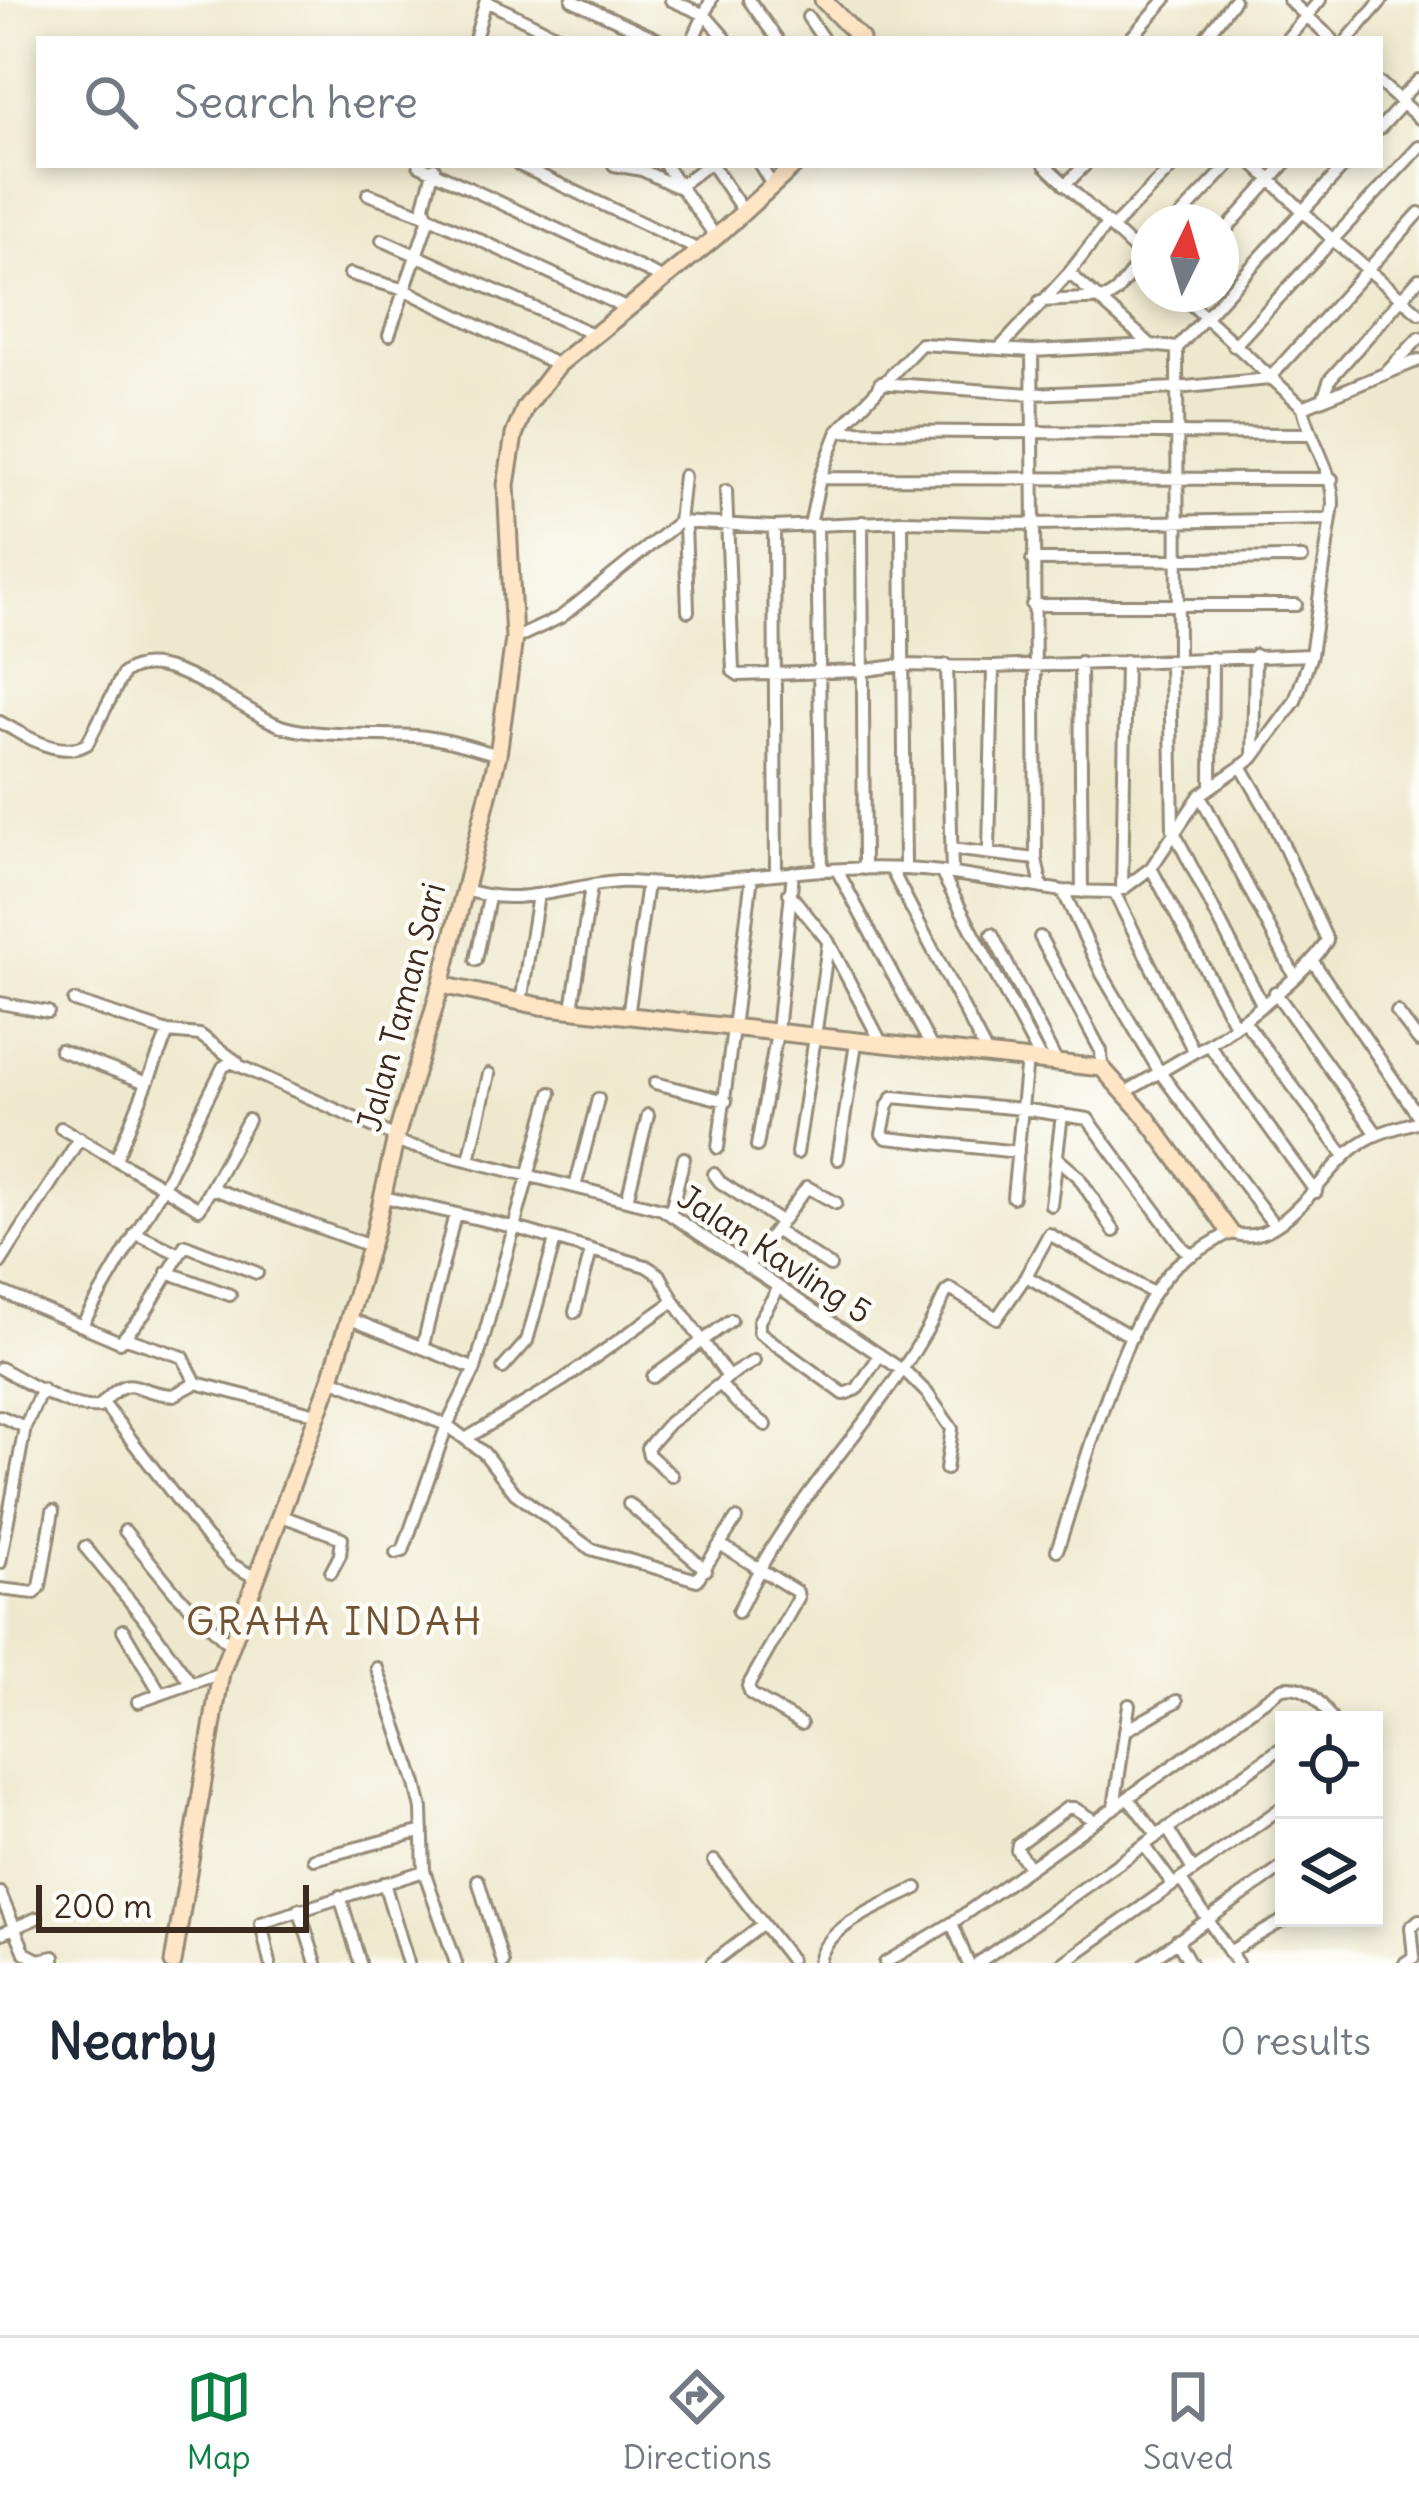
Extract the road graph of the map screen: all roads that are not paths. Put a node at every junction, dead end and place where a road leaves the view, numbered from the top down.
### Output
1 (572, 0) edge
2 (671, 0) edge
3 (711, 0) edge
4 (749, 0) edge
5 (823, 0) edge
6 (1165, 0) edge
7 (1234, 0) edge
8 (1289, 0) edge
9 (1320, 0) edge
10 (1382, 0) edge
11 (486, 1) edge
12 (705, 16) junction
13 (1306, 16) junction
14 (808, 17) dead end
15 (477, 32) edge
16 (557, 36) edge
17 (651, 36) edge
18 (695, 36) edge
19 (723, 36) edge
20 (775, 36) edge
21 (821, 36) edge
22 (858, 36) edge
23 (1133, 36) edge
24 (1206, 36) edge
25 (1289, 36) edge
26 (1329, 36) edge
27 (1351, 36) edge
28 (1419, 80) edge
29 (1383, 86) edge
30 (1401, 102) junction
31 (1419, 118) edge
32 (1383, 124) edge
33 (1419, 148) edge
34 (434, 168) edge
35 (436, 168) edge
36 (525, 168) edge
37 (630, 168) edge
38 (667, 168) edge
39 (706, 168) edge
40 (712, 168) edge
41 (762, 168) edge
42 (792, 168) edge
43 (1048, 168) edge
44 (1082, 168) edge
45 (1171, 168) edge
46 (1226, 168) edge
47 (1258, 168) edge
48 (1281, 168) edge
49 (1342, 168) edge
50 (1270, 180) junction
51 (1065, 184) junction
52 (772, 185) junction
53 (678, 187) junction
54 (368, 194) dead end
55 (1192, 204) edge
56 (1303, 210) junction
57 (744, 212) junction
58 (1419, 213) edge
59 (1239, 215) edge
60 (428, 216) junction
61 (1110, 226) junction
62 (716, 237) junction
63 (382, 240) dead end
64 (1333, 240) junction
65 (1131, 244) edge
66 (699, 250) junction
67 (418, 254) junction
68 (1366, 269) junction
69 (1070, 273) junction
70 (350, 274) dead end
71 (1131, 275) edge
72 (662, 278) junction
73 (1419, 279) edge
74 (405, 290) junction
75 (1401, 299) junction
76 (1099, 300) junction
77 (1040, 301) junction
78 (626, 308) junction
79 (1199, 312) edge
80 (1419, 313) edge
81 (1204, 317) junction
82 (389, 335) dead end
83 (596, 335) junction
84 (1419, 338) edge
85 (1151, 345) junction
86 (1234, 346) junction
87 (1000, 348) junction
88 (1178, 348) junction
89 (1033, 351) junction
90 (1419, 360) edge
91 (558, 365) junction
92 (1385, 374) junction
93 (1269, 379) junction
94 (880, 382) junction
95 (1176, 388) junction
96 (1031, 394) junction
97 (1324, 396) junction
98 (1303, 407) junction
99 (838, 431) junction
100 (1031, 434) junction
101 (1309, 434) junction
102 (1177, 435) junction
103 (684, 476) dead end
104 (1030, 477) junction
105 (1177, 477) junction
106 (820, 478) junction
107 (1332, 479) junction
108 (726, 491) dead end
109 (1331, 519) junction
110 (902, 521) junction
111 (862, 522) junction
112 (682, 523) junction
113 (1176, 523) junction
114 (1034, 524) junction
115 (729, 525) junction
116 (813, 525) junction
117 (774, 526) junction
118 (1302, 558) dead end
119 (1175, 559) junction
120 (1032, 560) junction
121 (1032, 604) junction
122 (1175, 605) junction
123 (1296, 605) dead end
124 (688, 610) dead end
125 (514, 639) junction
126 (1256, 655) junction
127 (1311, 655) junction
128 (1212, 658) junction
129 (1174, 660) junction
130 (1126, 661) junction
131 (1080, 662) junction
132 (1037, 663) junction
133 (902, 664) junction
134 (947, 665) junction
135 (993, 667) junction
136 (860, 670) junction
137 (818, 672) junction
138 (774, 674) junction
139 (0, 722) edge
140 (498, 755) junction
141 (1253, 758) junction
142 (1241, 766) junction
143 (1211, 785) junction
144 (1200, 795) junction
145 (1173, 830) junction
146 (951, 849) junction
147 (989, 853) junction
148 (1036, 860) junction
149 (905, 868) junction
150 (1151, 868) junction
151 (864, 869) junction
152 (891, 869) junction
153 (837, 870) junction
154 (822, 871) junction
155 (793, 872) junction
156 (776, 873) junction
157 (946, 873) junction
158 (752, 876) junction
159 (647, 884) junction
160 (591, 887) junction
161 (1042, 888) junction
162 (463, 889) junction
163 (1118, 890) junction
164 (1063, 891) junction
165 (1082, 892) junction
166 (789, 893) junction
167 (538, 895) junction
168 (489, 898) junction
169 (992, 934) dead end
170 (1040, 937) dead end
171 (828, 941) junction
172 (476, 960) dead end
173 (1312, 960) junction
174 (1294, 975) junction
175 (441, 985) junction
176 (1275, 992) junction
177 (482, 994) junction
178 (522, 996) junction
179 (74, 1001) dead end
180 (541, 1002) junction
181 (573, 1002) junction
182 (0, 1003) edge
183 (1262, 1004) junction
184 (598, 1009) junction
185 (628, 1011) junction
186 (48, 1012) dead end
187 (1397, 1012) dead end
188 (1239, 1022) junction
189 (735, 1023) junction
190 (777, 1028) junction
191 (168, 1032) junction
192 (815, 1034) junction
193 (1419, 1041) edge
194 (856, 1043) junction
195 (884, 1043) junction
196 (1210, 1045) junction
197 (932, 1048) junction
198 (60, 1050) dead end
199 (1194, 1052) junction
200 (988, 1056) junction
201 (1042, 1061) junction
202 (237, 1062) junction
203 (1102, 1068) junction
204 (1159, 1071) junction
205 (489, 1074) dead end
206 (147, 1083) junction
207 (655, 1083) dead end
208 (1126, 1092) junction
209 (551, 1093) dead end
210 (598, 1099) dead end
211 (726, 1101) junction
212 (1022, 1108) junction
213 (1062, 1114) junction
214 (648, 1115) dead end
215 (1419, 1119) edge
216 (248, 1120) dead end
217 (61, 1127) dead end
218 (1378, 1134) junction
219 (80, 1138) junction
220 (395, 1139) junction
221 (757, 1146) dead end
222 (718, 1148) dead end
223 (1018, 1152) junction
224 (797, 1153) dead end
225 (1344, 1155) junction
226 (684, 1158) dead end
227 (1057, 1158) junction
228 (116, 1159) junction
229 (838, 1159) dead end
230 (470, 1160) junction
231 (714, 1174) dead end
232 (527, 1175) junction
233 (163, 1186) junction
234 (575, 1187) junction
235 (211, 1188) junction
236 (1316, 1192) junction
237 (384, 1197) junction
238 (1013, 1197) dead end
239 (627, 1199) junction
240 (836, 1203) dead end
241 (1051, 1205) dead end
242 (455, 1214) junction
243 (670, 1214) junction
244 (1274, 1225) junction
245 (778, 1227) junction
246 (513, 1228) junction
247 (1114, 1231) dead end
248 (135, 1232) junction
249 (1230, 1232) junction
250 (555, 1240) junction
251 (370, 1246) junction
252 (591, 1251) junction
253 (179, 1255) junction
254 (1192, 1255) junction
255 (0, 1263) edge
256 (830, 1266) dead end
257 (747, 1267) junction
258 (167, 1272) junction
259 (257, 1273) dead end
260 (1026, 1276) junction
261 (778, 1288) junction
262 (0, 1292) edge
263 (1153, 1293) junction
264 (230, 1295) dead end
265 (674, 1301) junction
266 (575, 1312) dead end
267 (348, 1318) junction
268 (731, 1320) dead end
269 (82, 1325) junction
270 (1132, 1336) junction
271 (126, 1338) junction
272 (701, 1342) junction
273 (423, 1345) junction
274 (880, 1355) junction
275 (754, 1361) dead end
276 (0, 1368) edge
277 (503, 1368) dead end
278 (475, 1369) junction
279 (905, 1372) junction
280 (653, 1377) dead end
281 (332, 1379) junction
282 (724, 1380) junction
283 (196, 1383) junction
284 (41, 1389) junction
285 (104, 1403) junction
286 (320, 1414) junction
287 (0, 1416) edge
288 (447, 1425) junction
289 (766, 1425) dead end
290 (25, 1427) junction
291 (467, 1438) junction
292 (946, 1469) dead end
293 (672, 1476) dead end
294 (628, 1504) dead end
295 (53, 1510) dead end
296 (282, 1516) junction
297 (736, 1519) dead end
298 (125, 1531) dead end
299 (2, 1537) edge
300 (722, 1545) junction
301 (85, 1547) dead end
302 (1057, 1550) dead end
303 (396, 1553) dead end
304 (0, 1564) edge
305 (706, 1570) junction
306 (759, 1570) junction
307 (331, 1572) dead end
308 (256, 1578) junction
309 (0, 1589) edge
310 (738, 1612) dead end
311 (122, 1630) dead end
312 (231, 1646) junction
313 (377, 1668) dead end
314 (221, 1673) junction
315 (190, 1682) junction
316 (161, 1694) junction
317 (1177, 1701) dead end
318 (138, 1702) dead end
319 (1129, 1705) dead end
320 (1321, 1711) edge
321 (801, 1724) dead end
322 (1125, 1731) junction
323 (1275, 1752) edge
324 (1128, 1798) junction
325 (1114, 1808) junction
326 (1275, 1812) edge
327 (1095, 1821) junction
328 (423, 1831) junction
329 (1162, 1832) junction
330 (1144, 1844) junction
331 (314, 1859) dead end
332 (714, 1861) dead end
333 (1029, 1867) junction
334 (1193, 1870) junction
335 (424, 1871) junction
336 (1275, 1872) edge
337 (478, 1880) dead end
338 (1176, 1881) junction
339 (384, 1883) junction
340 (917, 1888) dead end
341 (0, 1893) edge
342 (340, 1896) junction
343 (298, 1909) junction
344 (37, 1918) dead end
345 (1419, 1920) edge
346 (1209, 1921) junction
347 (952, 1923) junction
348 (763, 1924) junction
349 (14, 1926) junction
350 (1275, 1927) edge
351 (0, 1934) edge
352 (1177, 1940) junction
353 (1233, 1958) edge
354 (1413, 1958) edge
355 (790, 1959) dead end
356 (55, 1963) edge
357 (173, 1963) edge
358 (270, 1963) edge
359 (316, 1963) edge
360 (360, 1963) edge
361 (408, 1963) edge
362 (455, 1963) edge
363 (502, 1963) edge
364 (712, 1963) edge
365 (819, 1963) edge
366 (885, 1963) edge
367 (968, 1963) edge
368 (978, 1963) edge
369 (1063, 1963) edge
370 (1146, 1963) edge
371 (1190, 1963) edge

1 - 17 street
2 - 12 street
3 - 12 street
4 - 20 street
5 - 22 street
6 - 23 street
7 - 24 street
8 - 13 street
9 - 13 street
10 - 27 street
11 - 15 street
11 - 16 street
12 - 18 street
12 - 19 street
13 - 25 street
13 - 26 street
14 - 21 street
28 - 30 street
29 - 30 street
30 - 31 street
30 - 32 street
33 - 64 street
34 - 60 street
35 - 72 street
36 - 66 street
37 - 53 street
38 - 53 street
39 - 53 street
40 - 57 street
41 - 52 street
42 - 52 street, Jalan Taman Sari
43 - 51 street
44 - 51 street
45 - 61 street
46 - 55 street
47 - 50 street
48 - 50 street
49 - 56 street
50 - 56 street
50 - 59 street
51 - 61 street
52 - 57 street, Jalan Taman Sari
53 - 62 street
54 - 60 street
56 - 64 street
56 - 81 street
57 - 62 street, Jalan Taman Sari
58 - 68 street
60 - 67 street
60 - 78 street
61 - 65 street
61 - 69 street
62 - 66 street, Jalan Taman Sari
63 - 67 street
64 - 68 street
64 - 86 street
66 - 72 street, Jalan Taman Sari
67 - 74 street
67 - 83 street
68 - 75 street
68 - 93 street
69 - 76 street
69 - 77 street
70 - 74 street
71 - 76 street
72 - 78 street, Jalan Taman Sari
73 - 75 street
74 - 82 street
74 - 91 street
75 - 80 street
75 - 97 street
76 - 77 street
76 - 85 street
77 - 87 street
78 - 83 street, Jalan Taman Sari
79 - 81 street
81 - 86 street
81 - 88 street
83 - 91 street, Jalan Taman Sari
84 - 92 street
85 - 88 street
85 - 89 street
86 - 93 street
87 - 89 street
87 - 94 street
88 - 95 street
89 - 96 street
90 - 92 street
91 - 125 street, Jalan Taman Sari
92 - 97 street
93 - 95 street
93 - 98 street
94 - 96 street
94 - 99 street
95 - 96 street
95 - 102 street
96 - 100 street
97 - 98 street
98 - 101 street
99 - 100 street
99 - 106 street
100 - 102 street
100 - 104 street
101 - 102 street
101 - 107 street
102 - 105 street
103 - 112 street
104 - 105 street
104 - 106 street
104 - 114 street
105 - 107 street
105 - 113 street
106 - 116 street
107 - 109 street
108 - 115 street
109 - 113 street
109 - 127 street
110 - 111 street
110 - 114 street
110 - 133 street
111 - 116 street
111 - 136 street
112 - 115 street
112 - 124 street
112 - 125 street
113 - 114 street
113 - 119 street
114 - 120 street
115 - 117 street
115 - 138 street
116 - 117 street
116 - 137 street
117 - 138 street
118 - 119 street
119 - 120 street
119 - 122 street
120 - 121 street
121 - 122 street
121 - 132 street
122 - 123 street
122 - 129 street
125 - 140 street, Jalan Taman Sari
126 - 127 street
126 - 128 street
126 - 141 street
127 - 141 street
128 - 129 street
128 - 143 street
129 - 130 street
129 - 145 street
130 - 131 street
130 - 163 street
131 - 132 street
131 - 165 street
132 - 135 street
132 - 148 street
133 - 134 street
133 - 136 street
133 - 149 street
134 - 135 street
134 - 146 street
135 - 147 street
136 - 137 street
136 - 151 street
137 - 138 street
137 - 154 street
138 - 156 street
139 - 140 street
140 - 162 street, Jalan Taman Sari
141 - 142 street
142 - 143 street
142 - 173 street
143 - 144 street
144 - 145 street
144 - 174 street
145 - 150 street
145 - 183 street
146 - 147 street
146 - 157 street
147 - 148 street
148 - 161 street
149 - 152 street
149 - 157 street
150 - 163 street
150 - 188 street
151 - 152 street
151 - 153 street
152 - 200 street
153 - 154 street
153 - 197 street
154 - 155 street
155 - 156 street
155 - 166 street
156 - 158 street
157 - 161 street
157 - 201 street
158 - 159 street
158 - 189 street
159 - 160 street
159 - 185 street
160 - 167 street
160 - 181 street
161 - 164 street
162 - 168 street
162 - 175 street, Jalan Taman Sari
163 - 165 street
163 - 199 street
164 - 165 street
164 - 204 street
166 - 171 street
166 - 190 street
167 - 168 street
167 - 178 street
168 - 172 street
169 - 201 street
170 - 203 street
171 - 192 street
171 - 195 street
173 - 174 street
173 - 215 street
174 - 176 street
175 - 177 street
175 - 220 street, Jalan Taman Sari
176 - 183 street
176 - 218 street
177 - 178 street
177 - 180 street
178 - 180 street
179 - 191 street, Jalan Kavling 5
180 - 181 street
180 - 184 street
181 - 184 street
182 - 186 street
183 - 188 street
184 - 185 street
185 - 189 street
187 - 193 street
188 - 196 street
188 - 225 street
189 - 190 street
189 - 211 street
190 - 192 street
190 - 221 street
191 - 202 street, Jalan Kavling 5
191 - 206 street
192 - 194 street
192 - 195 street
192 - 224 street
194 - 195 street
194 - 229 street
195 - 197 street
196 - 199 street
196 - 236 street
197 - 200 street
198 - 206 street
199 - 204 street
200 - 201 street
201 - 203 street
201 - 212 street
202 - 220 street, Jalan Kavling 5
202 - 233 street
203 - 208 street
204 - 208 street
204 - 244 street
205 - 230 street
206 - 228 street
207 - 211 street
208 - 249 street
209 - 232 street
210 - 234 street
211 - 222 street
212 - 213 street
212 - 223 street
212 - 223 street
213 - 227 street
213 - 254 street
214 - 239 street
215 - 218 street
216 - 235 street
217 - 219 street
218 - 225 street
219 - 228 street
219 - 255 street
220 - 230 street, Jalan Kavling 5
220 - 237 street, Jalan Taman Sari
223 - 238 street
225 - 236 street
226 - 243 street
227 - 241 street
227 - 247 street
228 - 233 street
230 - 232 street, Jalan Kavling 5
231 - 245 street
232 - 234 street, Jalan Kavling 5
232 - 246 street
233 - 235 street
233 - 248 street
234 - 239 street, Jalan Kavling 5
235 - 251 street
236 - 244 street
237 - 242 street
237 - 251 street, Jalan Taman Sari
239 - 243 street, Jalan Kavling 5
240 - 245 street
242 - 246 street
242 - 273 street
243 - 257 street, Jalan Kavling 5
244 - 249 street
245 - 256 street
245 - 257 street
246 - 250 street
246 - 278 street
248 - 253 street
248 - 269 street
249 - 254 street
250 - 252 street
250 - 277 street
251 - 267 street, Jalan Taman Sari
252 - 265 street
252 - 266 street
253 - 258 street
253 - 259 street
254 - 263 street
257 - 261 street, Jalan Kavling 5
258 - 264 street
258 - 271 street
260 - 263 street
260 - 270 street
260 - 279 street
261 - 274 street, Jalan Kavling 5
261 - 274 street
262 - 269 street
263 - 270 street
265 - 272 street
265 - 291 street
267 - 273 street
267 - 281 street, Jalan Taman Sari
268 - 272 street
269 - 271 street
270 - 302 street
271 - 283 street
272 - 280 street
272 - 282 street
273 - 278 street
274 - 279 street, Jalan Kavling 5
275 - 282 street
276 - 284 street
278 - 288 street
279 - 292 street, Jalan Kavling 5
279 - 306 street
281 - 286 street, Jalan Taman Sari
281 - 288 street
282 - 289 street
282 - 293 street
283 - 285 street
283 - 286 street
284 - 285 street
284 - 290 street
285 - 308 street
286 - 296 street, Jalan Taman Sari
287 - 290 street
288 - 291 street
288 - 303 street
290 - 299 street
291 - 305 street
294 - 305 street
295 - 309 street
296 - 307 street
296 - 308 street, Jalan Taman Sari
297 - 300 street
298 - 312 street
299 - 304 street
300 - 305 street
300 - 306 street
301 - 315 street
306 - 310 street
306 - 321 street
308 - 312 street, Jalan Taman Sari
311 - 316 street
312 - 314 street, Jalan Taman Sari
313 - 328 street
314 - 315 street
314 - 357 street, Jalan Taman Sari
315 - 316 street
316 - 318 street
317 - 322 street
319 - 322 street
320 - 324 street
322 - 325 street
323 - 329 street
324 - 325 street
324 - 329 street
325 - 327 street
326 - 334 street
327 - 333 street
327 - 333 street
328 - 331 street
328 - 335 street
329 - 330 street
329 - 334 street
330 - 338 street
330 - 368 street
332 - 348 street
333 - 347 street
334 - 338 street
335 - 339 street
335 - 362 street
336 - 346 street
337 - 363 street
338 - 346 street
338 - 369 street
339 - 342 street
339 - 361 street
340 - 365 street
341 - 349 street
342 - 343 street
342 - 360 street
343 - 358 street
343 - 359 street
344 - 349 street
345 - 354 street
346 - 352 street
346 - 353 street
347 - 366 street
347 - 367 street
348 - 355 street
348 - 364 street
349 - 351 street
349 - 356 street
350 - 353 street
352 - 370 street
352 - 371 street

